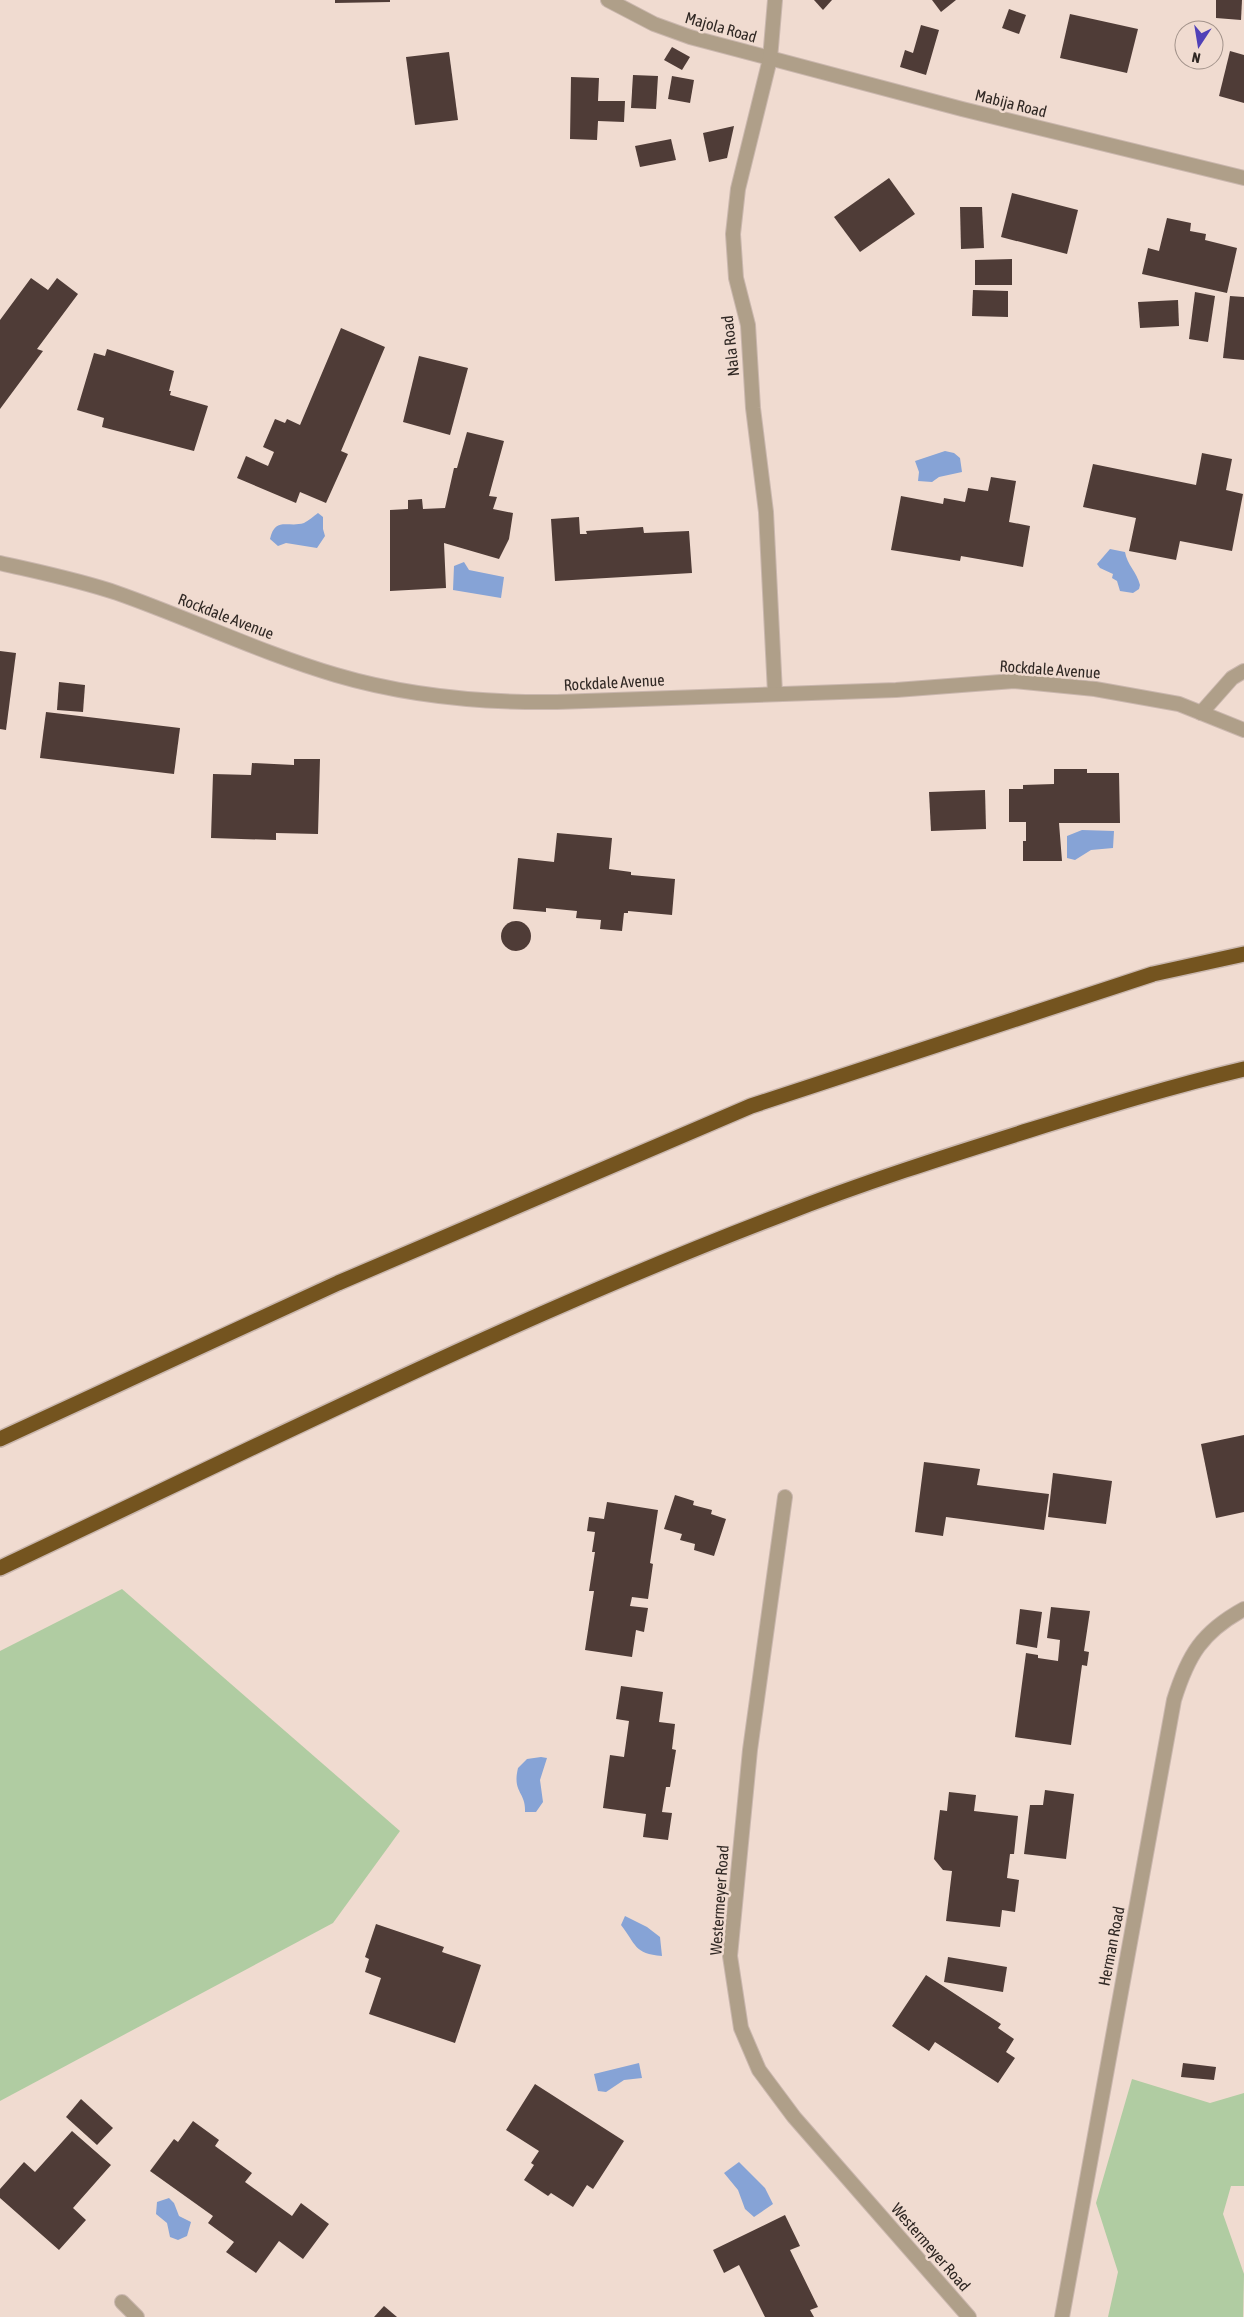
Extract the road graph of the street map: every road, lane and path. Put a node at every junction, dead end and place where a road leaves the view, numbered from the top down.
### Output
1 (608, 0) edge
2 (774, 0) edge
3 (770, 59) junction
4 (1244, 178) edge
5 (0, 563) edge
6 (1244, 671) edge
7 (774, 693) junction
8 (1201, 713) junction
9 (1244, 730) edge
10 (1244, 954) edge
11 (1244, 1069) edge
12 (0, 1439) edge
13 (785, 1497) dead end
14 (0, 1568) edge
15 (1244, 1609) edge
16 (122, 2302) dead end
17 (137, 2317) edge
18 (969, 2317) edge
19 (1062, 2317) edge

1 - 3 street, Majola Road
2 - 3 street, Nala Road
3 - 4 street, Mabija Road
3 - 7 street, Nala Road
5 - 7 street, Rockdale Avenue
6 - 8 street
7 - 8 street, Rockdale Avenue
8 - 9 street, Rockdale Avenue
10 - 12 highway
11 - 14 highway
13 - 18 street, Westermeyer Road
15 - 19 street, Herman Road
16 - 17 street

